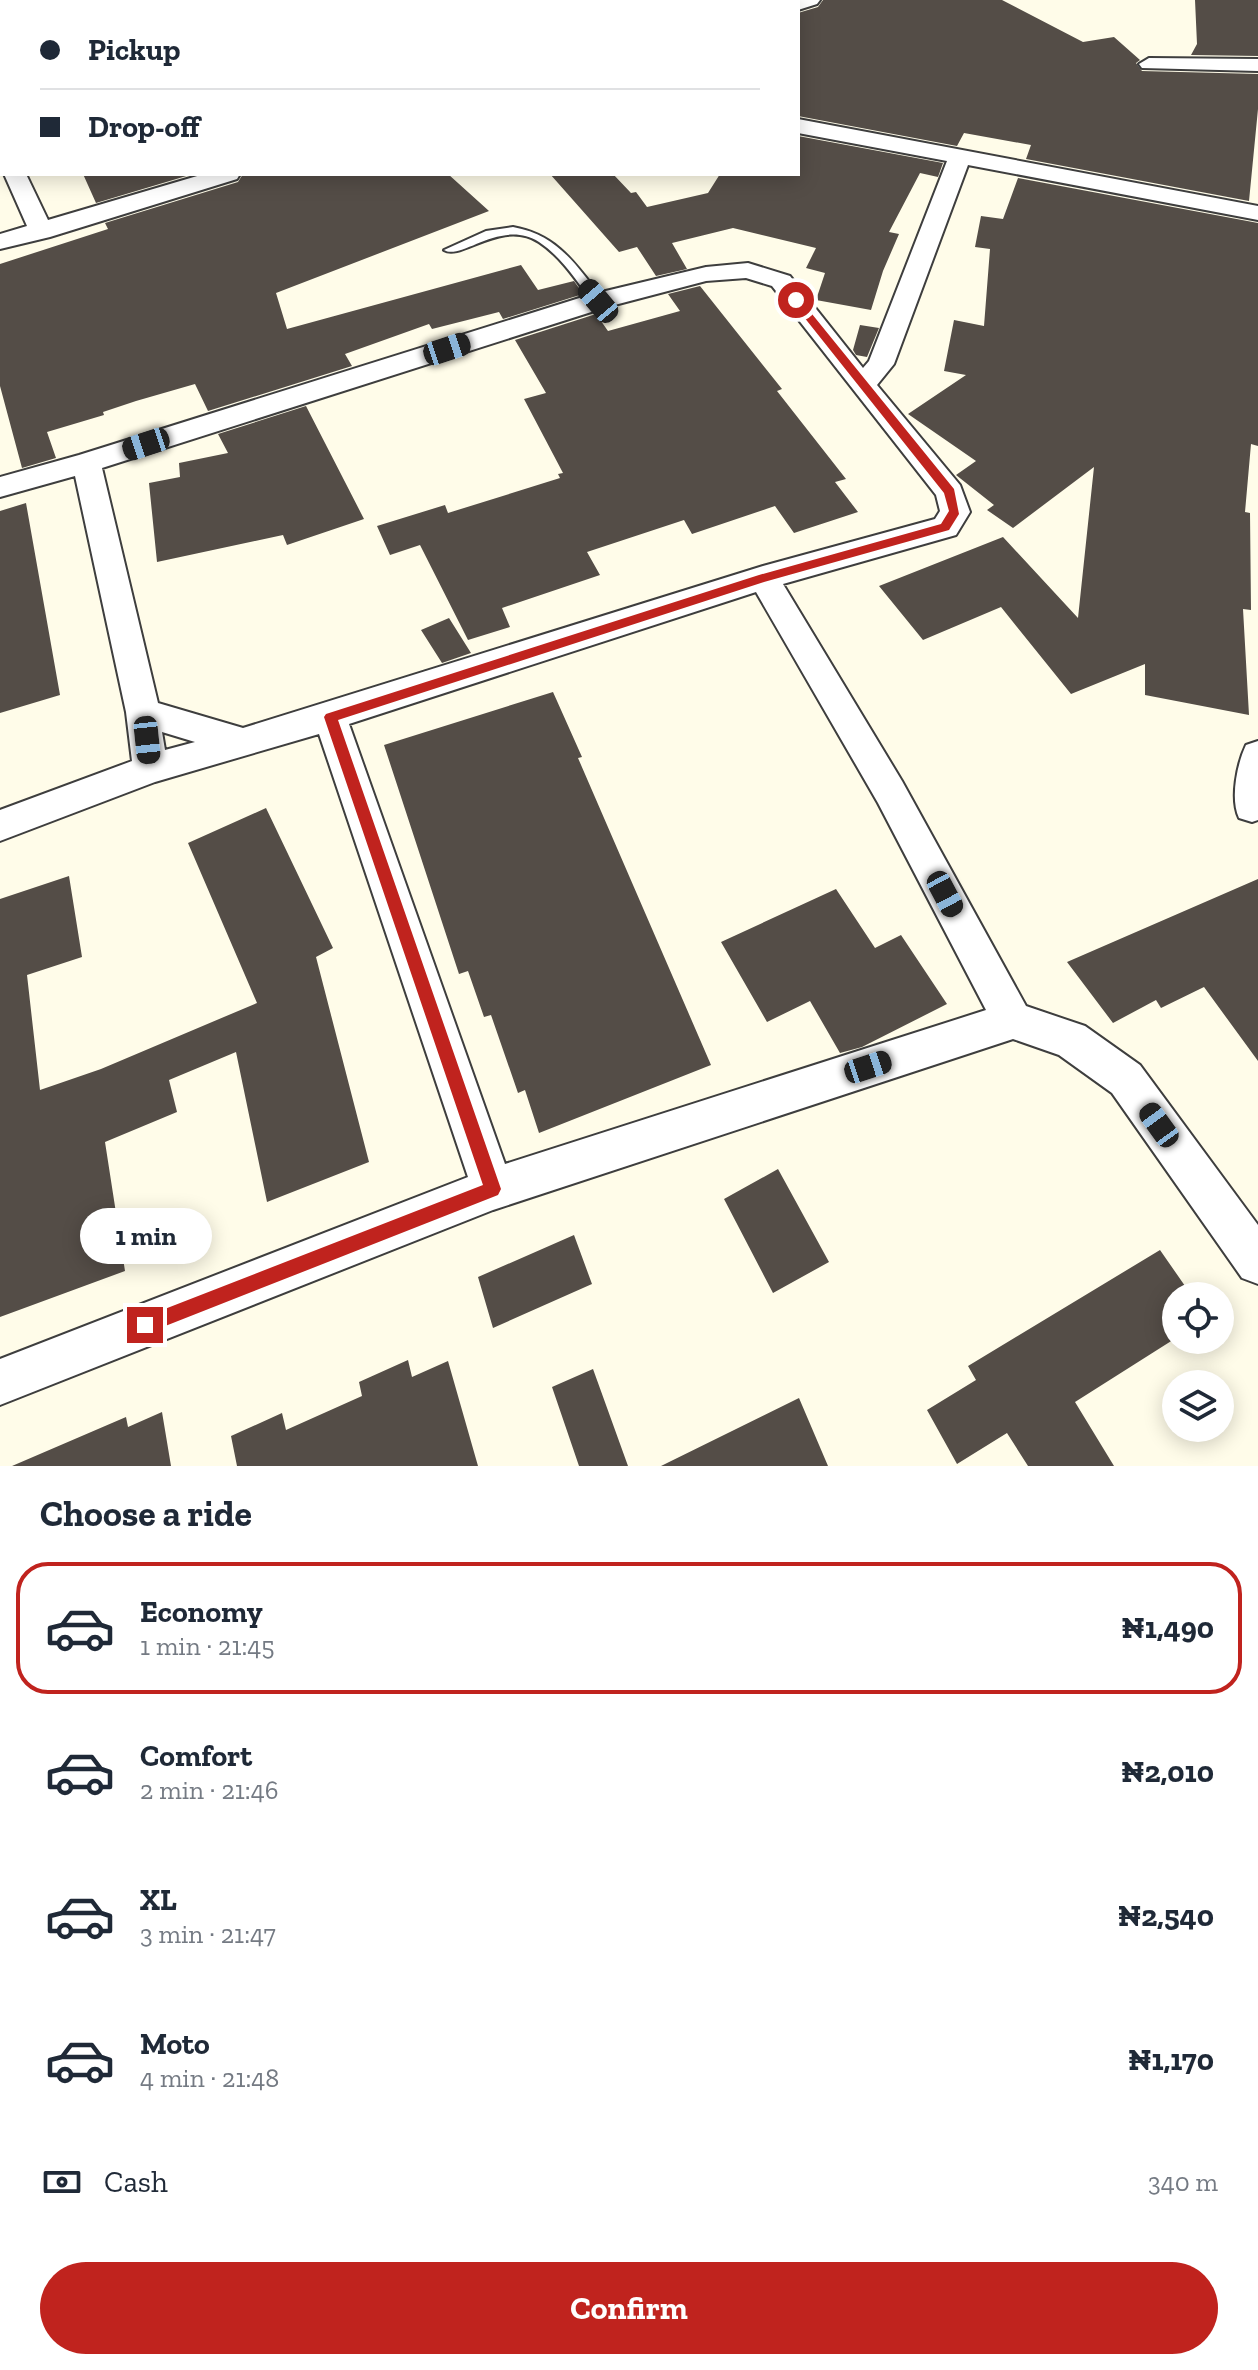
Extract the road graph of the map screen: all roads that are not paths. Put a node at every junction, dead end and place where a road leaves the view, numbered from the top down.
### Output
1 (1149, 64) dead end
2 (1258, 65) edge
3 (800, 126) edge
4 (960, 157) junction
5 (16, 176) edge
6 (223, 176) edge
7 (1258, 213) edge
8 (41, 232) junction
9 (0, 242) edge
10 (450, 250) dead end
11 (598, 301) junction
12 (862, 385) junction
13 (86, 463) junction
14 (0, 487) edge
15 (763, 578) junction
16 (143, 712) junction
17 (330, 717) junction
18 (242, 742) junction
19 (1258, 755) edge
20 (150, 769) junction
21 (1252, 807) dead end
22 (0, 826) edge
23 (1013, 1020) junction
24 (493, 1189) junction
25 (1258, 1262) edge
26 (0, 1382) edge

1 - 2 street
3 - 4 street
4 - 7 street
4 - 12 street
5 - 8 street
6 - 8 street
8 - 9 street
10 - 11 lane
11 - 12 street
11 - 13 street
12 - 15 street
13 - 14 street
13 - 16 street
15 - 17 street
15 - 23 street
16 - 18 street
16 - 20 street
17 - 18 street
17 - 24 street
18 - 20 street
19 - 21 street
20 - 22 street
23 - 24 street
23 - 25 street
24 - 26 street

